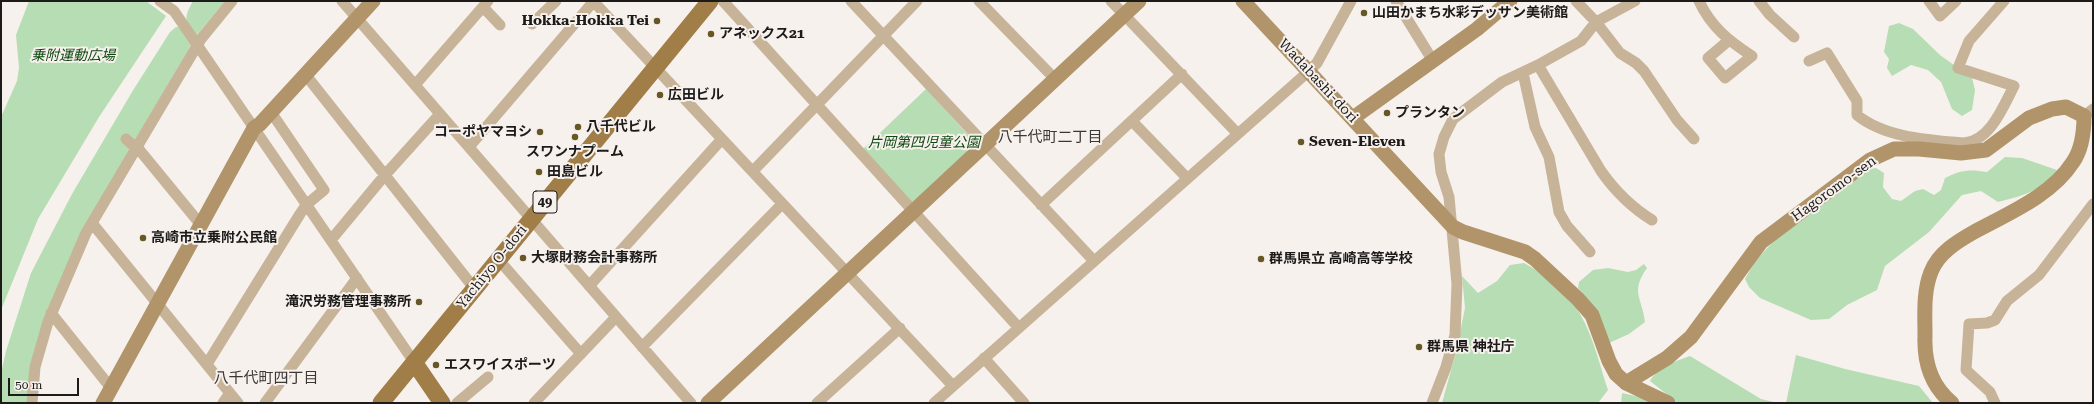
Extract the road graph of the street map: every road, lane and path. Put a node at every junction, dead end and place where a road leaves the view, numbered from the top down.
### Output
1 (160, 1) edge
2 (232, 1) edge
3 (342, 1) edge
4 (373, 1) edge
5 (556, 1) edge
6 (593, 1) edge
7 (710, 1) edge
8 (723, 1) edge
9 (852, 1) edge
10 (917, 1) edge
11 (979, 1) edge
12 (1111, 1) edge
13 (1139, 1) edge
14 (1243, 1) edge
15 (1351, 1) edge
16 (1396, 1) edge
17 (1510, 1) edge
18 (1576, 1) edge
19 (1635, 1) edge
20 (1699, 1) edge
21 (1759, 1) edge
22 (1929, 1) edge
23 (1956, 1) edge
24 (2004, 1) edge
25 (485, 4) edge
26 (1125, 15) junction
27 (357, 18) junction
28 (1596, 22) junction
29 (532, 24) dead end
30 (500, 25) dead end
31 (884, 36) junction
32 (1794, 37) dead end
33 (1728, 41) dead end
34 (198, 46) junction
35 (1433, 61) junction
36 (1809, 62) dead end
37 (1538, 66) junction
38 (655, 68) junction
39 (1309, 71) junction
40 (1524, 73) junction
41 (305, 74) junction
42 (1182, 74) junction
43 (1055, 79) junction
44 (415, 85) junction
45 (817, 105) junction
46 (271, 112) junction
47 (2089, 112) edge
48 (440, 114) junction
49 (1353, 118) junction
50 (1132, 121) junction
51 (254, 128) junction
52 (1237, 133) junction
53 (1694, 138) dead end
54 (126, 139) dead end
55 (722, 139) junction
56 (985, 145) junction
57 (469, 147) junction
58 (137, 148) junction
59 (1963, 148) junction
60 (753, 171) junction
61 (385, 175) junction
62 (1187, 178) junction
63 (782, 204) junction
64 (2093, 204) edge
65 (306, 205) junction
66 (1041, 205) junction
67 (913, 211) junction
68 (531, 218) junction
69 (1652, 220) dead end
70 (92, 223) junction
71 (200, 225) junction
72 (1453, 227) junction
73 (331, 240) junction
74 (1590, 252) dead end
75 (498, 259) junction
76 (1094, 261) junction
77 (847, 272) junction
78 (357, 278) junction
79 (589, 286) junction
80 (474, 288) junction
81 (157, 304) junction
82 (51, 312) junction
83 (616, 317) junction
84 (900, 328) junction
85 (1019, 328) junction
86 (642, 347) junction
87 (581, 354) junction
88 (984, 358) junction
89 (414, 362) junction
90 (207, 364) junction
91 (488, 377) dead end
92 (1626, 383) junction
93 (953, 386) junction
94 (111, 388) junction
95 (230, 393) junction
96 (32, 403) edge
97 (102, 403) edge
98 (223, 403) edge
99 (238, 403) edge
100 (265, 403) edge
101 (381, 403) edge
102 (442, 403) edge
103 (457, 403) edge
104 (534, 403) edge
105 (691, 403) edge
106 (708, 403) edge
107 (817, 403) edge
108 (934, 403) edge
109 (1024, 403) edge
110 (1432, 403) edge
111 (1668, 403) edge
112 (1952, 403) edge
113 (1995, 403) edge

1 - 34 street
2 - 34 street
3 - 27 street
4 - 27 street
5 - 29 street
6 - 38 street
6 - 57 street
7 - 38 main road, Yachiyo O-dori / 49
8 - 45 street
9 - 31 street
10 - 31 street
11 - 43 street
12 - 26 street
13 - 26 street
14 - 39 street, Wadabashi-dori
15 - 39 street
16 - 35 street
17 - 35 street
18 - 28 street
19 - 28 street
20 - 33 street
21 - 32 street
22 - 23 street
24 - 59 street
25 - 30 street
25 - 44 street
26 - 42 street
26 - 43 street
27 - 41 street
27 - 44 street
28 - 37 street
28 - 53 street
31 - 45 street
31 - 56 street
34 - 51 street
34 - 58 street
35 - 49 street
36 - 59 street
37 - 40 street
37 - 69 street
38 - 55 street
38 - 68 main road, Yachiyo O-dori / 49
39 - 49 street, Wadabashi-dori
39 - 52 street
40 - 72 street
40 - 74 street
41 - 46 street
41 - 61 street
42 - 50 street
42 - 52 street
43 - 56 street
44 - 48 street
45 - 60 street
45 - 67 street
46 - 51 street
46 - 65 street
47 - 59 street, Hagoromo-sen
47 - 112 street, Hagoromo-sen
48 - 57 street
48 - 61 street
49 - 72 street, Wadabashi-dori
50 - 62 street
50 - 66 street
51 - 65 street
51 - 71 street
52 - 62 street
54 - 58 street
55 - 60 street
55 - 79 street
56 - 66 street
56 - 67 street
57 - 68 street
58 - 70 street
58 - 71 street
59 - 92 street, Hagoromo-sen
60 - 63 street
61 - 73 street
61 - 80 street
62 - 76 street
63 - 77 street
63 - 86 street
64 - 113 street
65 - 73 street
65 - 90 street
66 - 76 street
67 - 77 street
67 - 85 street
68 - 75 main road, Yachiyo O-dori / 49
68 - 79 street
70 - 81 street
70 - 82 street
71 - 81 street
72 - 92 street, Wadabashi-dori
72 - 110 street
73 - 78 street
75 - 80 main road, Yachiyo O-dori / 49
75 - 87 street
76 - 85 street
77 - 84 street
77 - 106 street
78 - 89 street
78 - 100 street
79 - 83 street
80 - 89 main road, Yachiyo O-dori / 49
81 - 90 street
81 - 94 street
82 - 94 street
82 - 96 street
83 - 86 street
83 - 87 street
84 - 93 street
84 - 107 street
85 - 88 street
86 - 105 street
87 - 104 street
88 - 93 street
88 - 109 street
89 - 101 main road, Yachiyo O-dori / 49
89 - 102 main road
90 - 95 street
91 - 103 street
92 - 111 street
93 - 108 street
94 - 97 street
95 - 98 street
95 - 99 street

